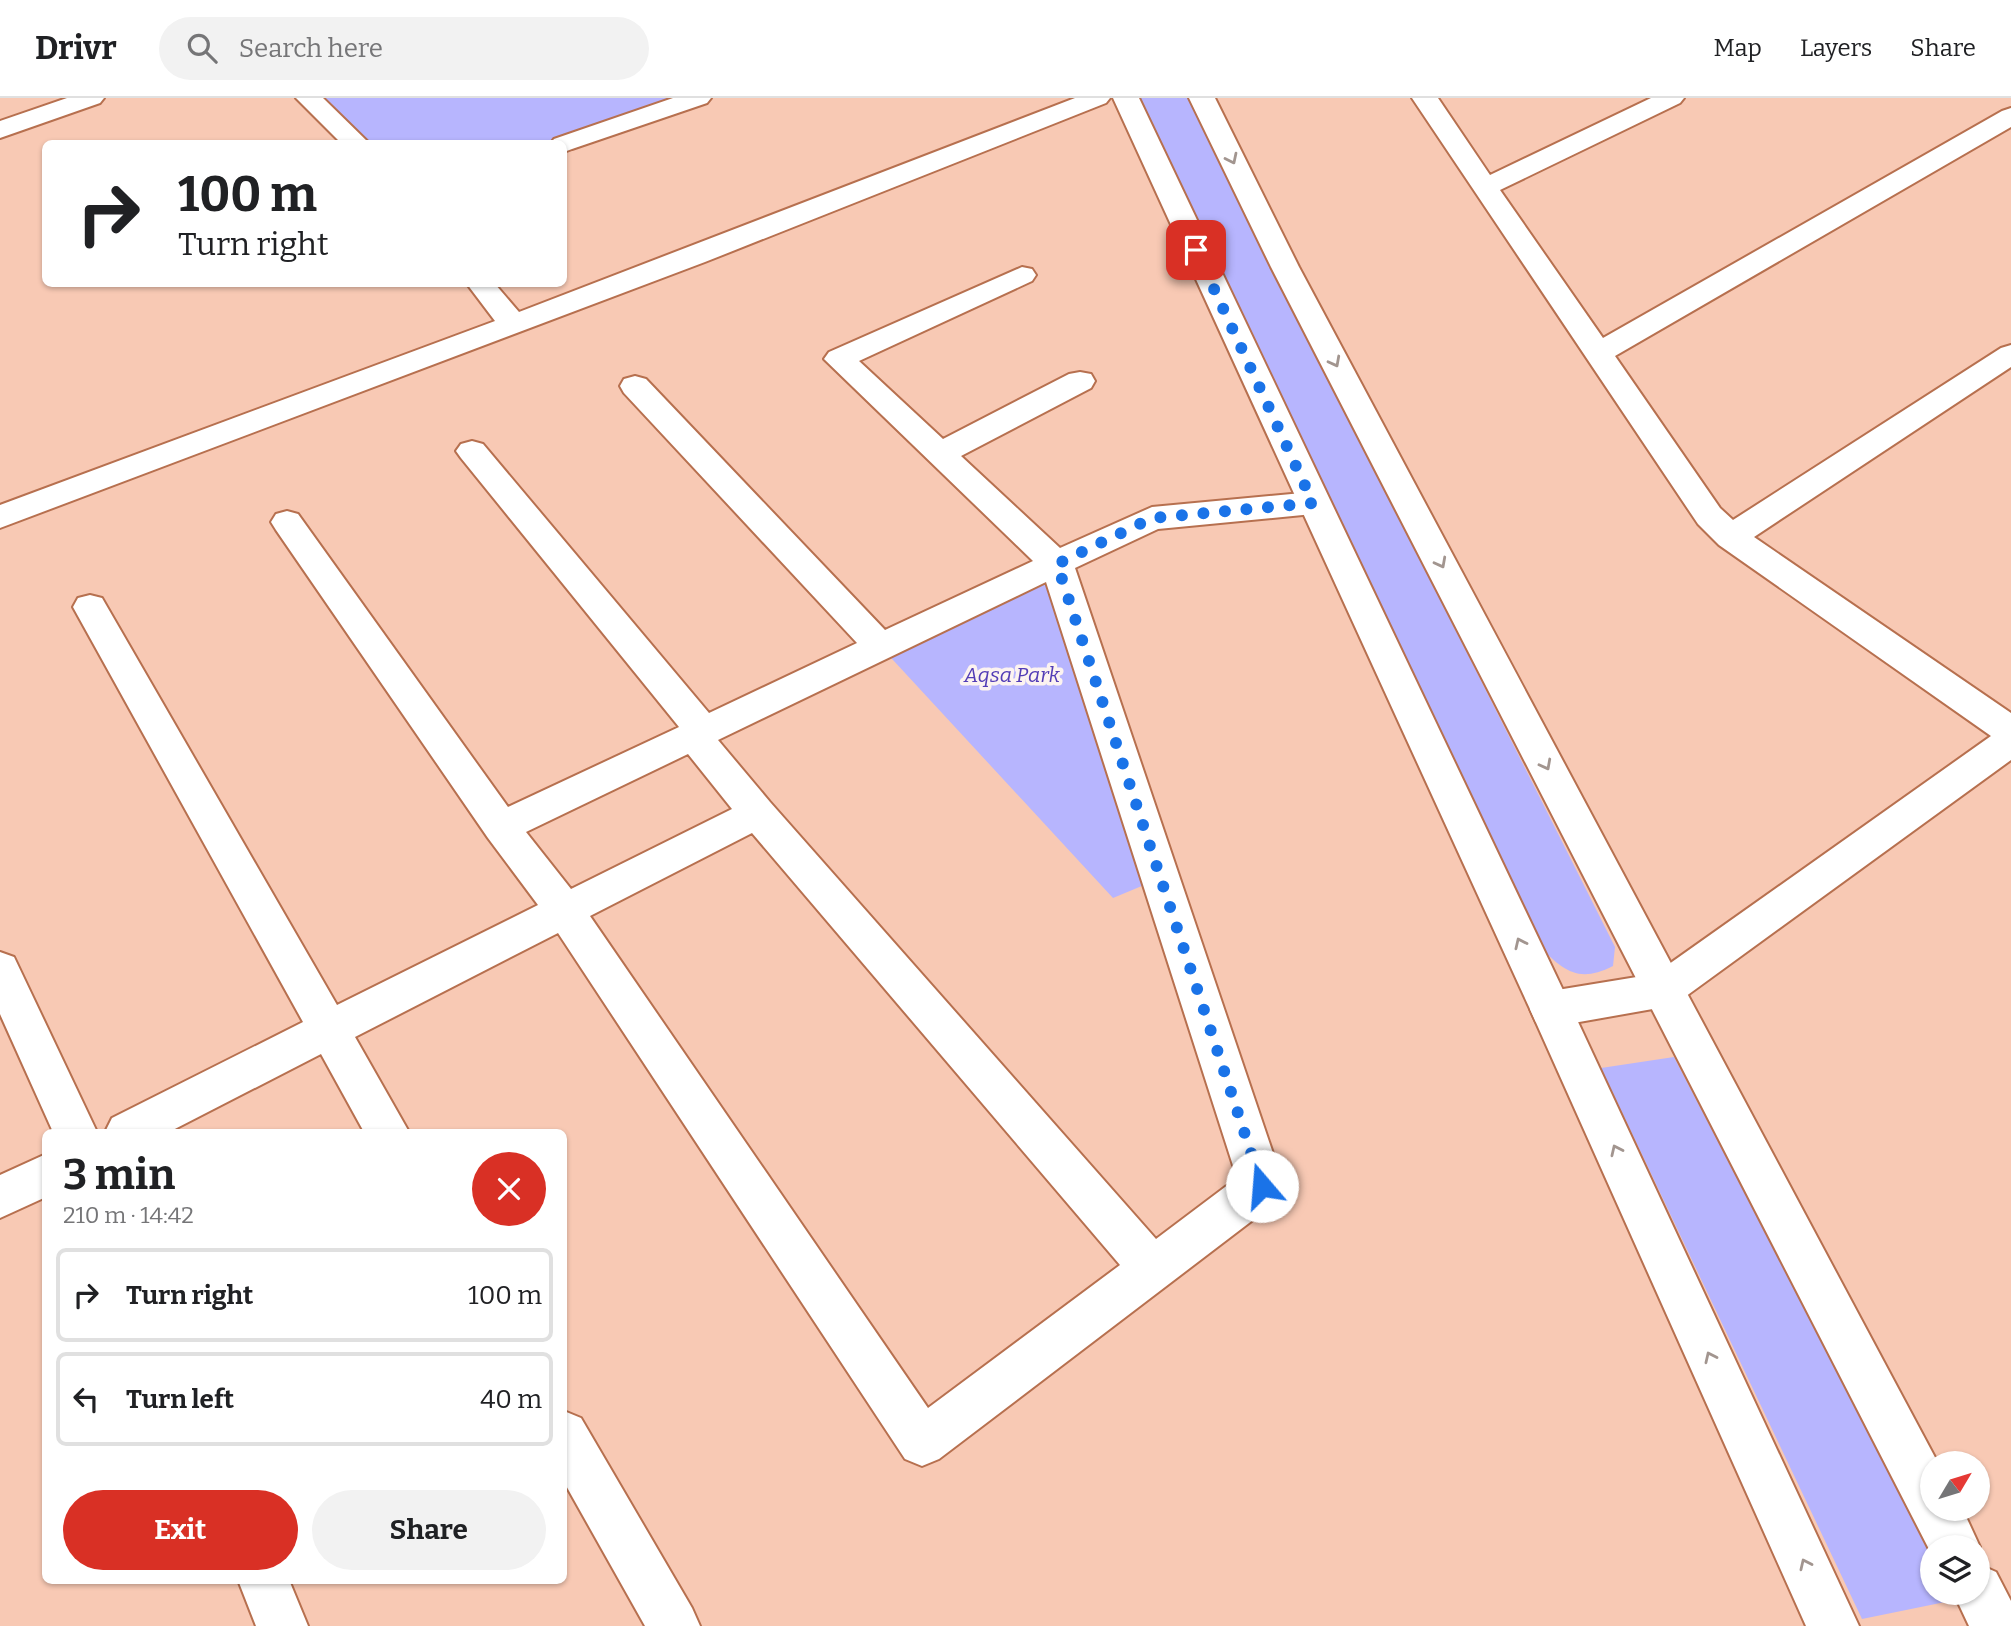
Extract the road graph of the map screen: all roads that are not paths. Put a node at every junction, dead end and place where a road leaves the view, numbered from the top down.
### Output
1 (91, 98) edge
2 (309, 98) edge
3 (698, 98) edge
4 (1097, 98) edge
5 (1126, 98) edge
6 (1202, 98) edge
7 (1425, 98) edge
8 (1671, 98) edge
9 (38, 107) edge
10 (2011, 116) edge
11 (0, 130) edge
12 (353, 140) edge
13 (567, 143) edge
14 (1484, 188) junction
15 (1022, 275) dead end
16 (483, 287) edge
17 (513, 324) junction
18 (1600, 352) junction
19 (2011, 354) edge
20 (1080, 381) dead end
21 (635, 386) dead end
22 (472, 451) dead end
23 (940, 454) junction
24 (1313, 503) junction
25 (0, 517) edge
26 (287, 522) dead end
27 (1731, 537) junction
28 (1057, 564) junction
29 (90, 607) dead end
30 (881, 648) junction
31 (2011, 731) edge
32 (699, 734) junction
33 (2011, 741) edge
34 (757, 813) junction
35 (501, 827) junction
36 (564, 910) junction
37 (0, 970) edge
38 (1664, 990) junction
39 (1551, 1009) junction
40 (327, 1030) junction
41 (74, 1129) edge
42 (133, 1129) edge
43 (385, 1129) edge
44 (42, 1176) edge
45 (0, 1197) edge
46 (1153, 1269) junction
47 (567, 1440) edge
48 (1920, 1480) edge
49 (265, 1584) edge
50 (1986, 1605) edge
51 (282, 1626) edge
52 (674, 1626) edge
53 (1833, 1626) edge
54 (1996, 1626) edge

1 - 9 street
2 - 12 street
3 - 13 street
4 - 17 street
5 - 24 street
6 -> 38 street
7 - 14 street
8 - 14 street
9 - 11 street
10 - 18 street
14 - 18 street
15 - 23 street
16 - 17 street
17 - 25 street
18 - 27 street
19 - 27 street
20 - 23 street
21 - 30 street
22 - 32 street
23 - 28 street
24 - 28 street
39 -> 24 street
26 - 35 street
27 - 31 street
28 - 30 street
28 - 46 street
29 - 40 street
30 - 32 street
32 - 34 street
32 - 35 street
33 - 38 street
34 - 36 street
34 - 46 street
35 - 36 street
36 - 40 street
36 - 46 street
37 - 41 street
38 - 39 street
38 - 48 street
53 -> 39 street
40 - 42 street
40 - 43 street
44 - 45 street
47 - 52 street
49 - 51 street
50 - 54 street

